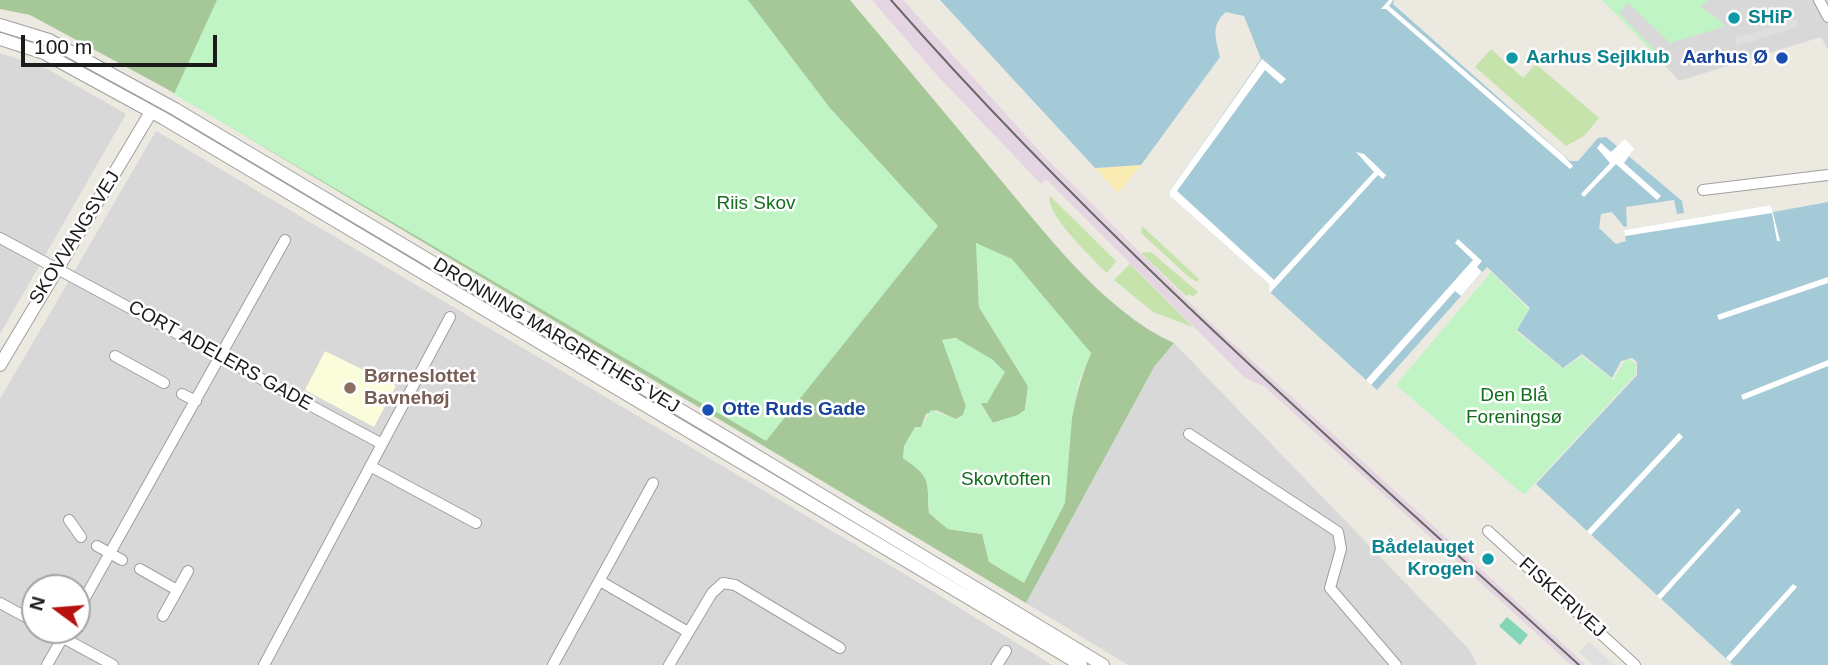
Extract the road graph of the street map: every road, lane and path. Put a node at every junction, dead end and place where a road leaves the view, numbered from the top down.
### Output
1 (1819, 0) edge
2 (1828, 17) edge
3 (0, 25) edge
4 (0, 39) edge
5 (151, 112) junction
6 (1828, 176) edge
7 (1703, 190) dead end
8 (0, 238) edge
9 (285, 240) dead end
10 (59, 267) junction
11 (450, 317) dead end
12 (115, 356) dead end
13 (221, 356) junction
14 (0, 365) edge
15 (164, 383) dead end
16 (182, 394) dead end
17 (196, 401) junction
18 (1189, 434) dead end
19 (382, 444) junction
20 (370, 466) junction
21 (653, 483) dead end
22 (69, 520) dead end
23 (476, 523) dead end
24 (1488, 531) dead end
25 (81, 537) dead end
26 (97, 546) dead end
27 (110, 553) junction
28 (122, 560) dead end
29 (140, 569) dead end
30 (188, 571) dead end
31 (600, 581) junction
32 (91, 587) edge
33 (177, 590) junction
34 (0, 603) edge
35 (21, 614) edge
36 (163, 616) dead end
37 (688, 632) junction
38 (59, 644) edge
39 (80, 644) edge
40 (841, 648) dead end
41 (1006, 651) dead end
42 (47, 665) edge
43 (113, 665) edge
44 (264, 665) edge
45 (552, 665) edge
46 (669, 665) edge
47 (997, 665) edge
48 (1081, 665) edge
49 (1102, 665) edge
50 (1396, 665) edge
51 (1635, 665) edge

1 - 2 street
3 - 49 street, DRONNING MARGRETHES VEJ
4 - 5 street, DRONNING MARGRETHES VEJ
5 - 10 street, SKOVVANGSVEJ
5 - 48 street, DRONNING MARGRETHES VEJ
6 - 7 street
8 - 10 street, CORT ADELERS GADE
9 - 13 street
10 - 13 street, CORT ADELERS GADE
10 - 14 street, SKOVVANGSVEJ
11 - 19 street
12 - 15 street
13 - 17 street
13 - 19 street, CORT ADELERS GADE
16 - 17 street
17 - 27 street
18 - 50 street
19 - 20 street
20 - 23 street
20 - 44 street
21 - 31 street
22 - 25 street
24 - 51 street, FISKERIVEJ
26 - 27 street
27 - 28 street
27 - 32 street
29 - 33 street
30 - 33 street
31 - 37 street
31 - 45 street
33 - 36 street
34 - 35 street
37 - 40 street
37 - 46 street
38 - 42 street
39 - 43 street
41 - 47 street

